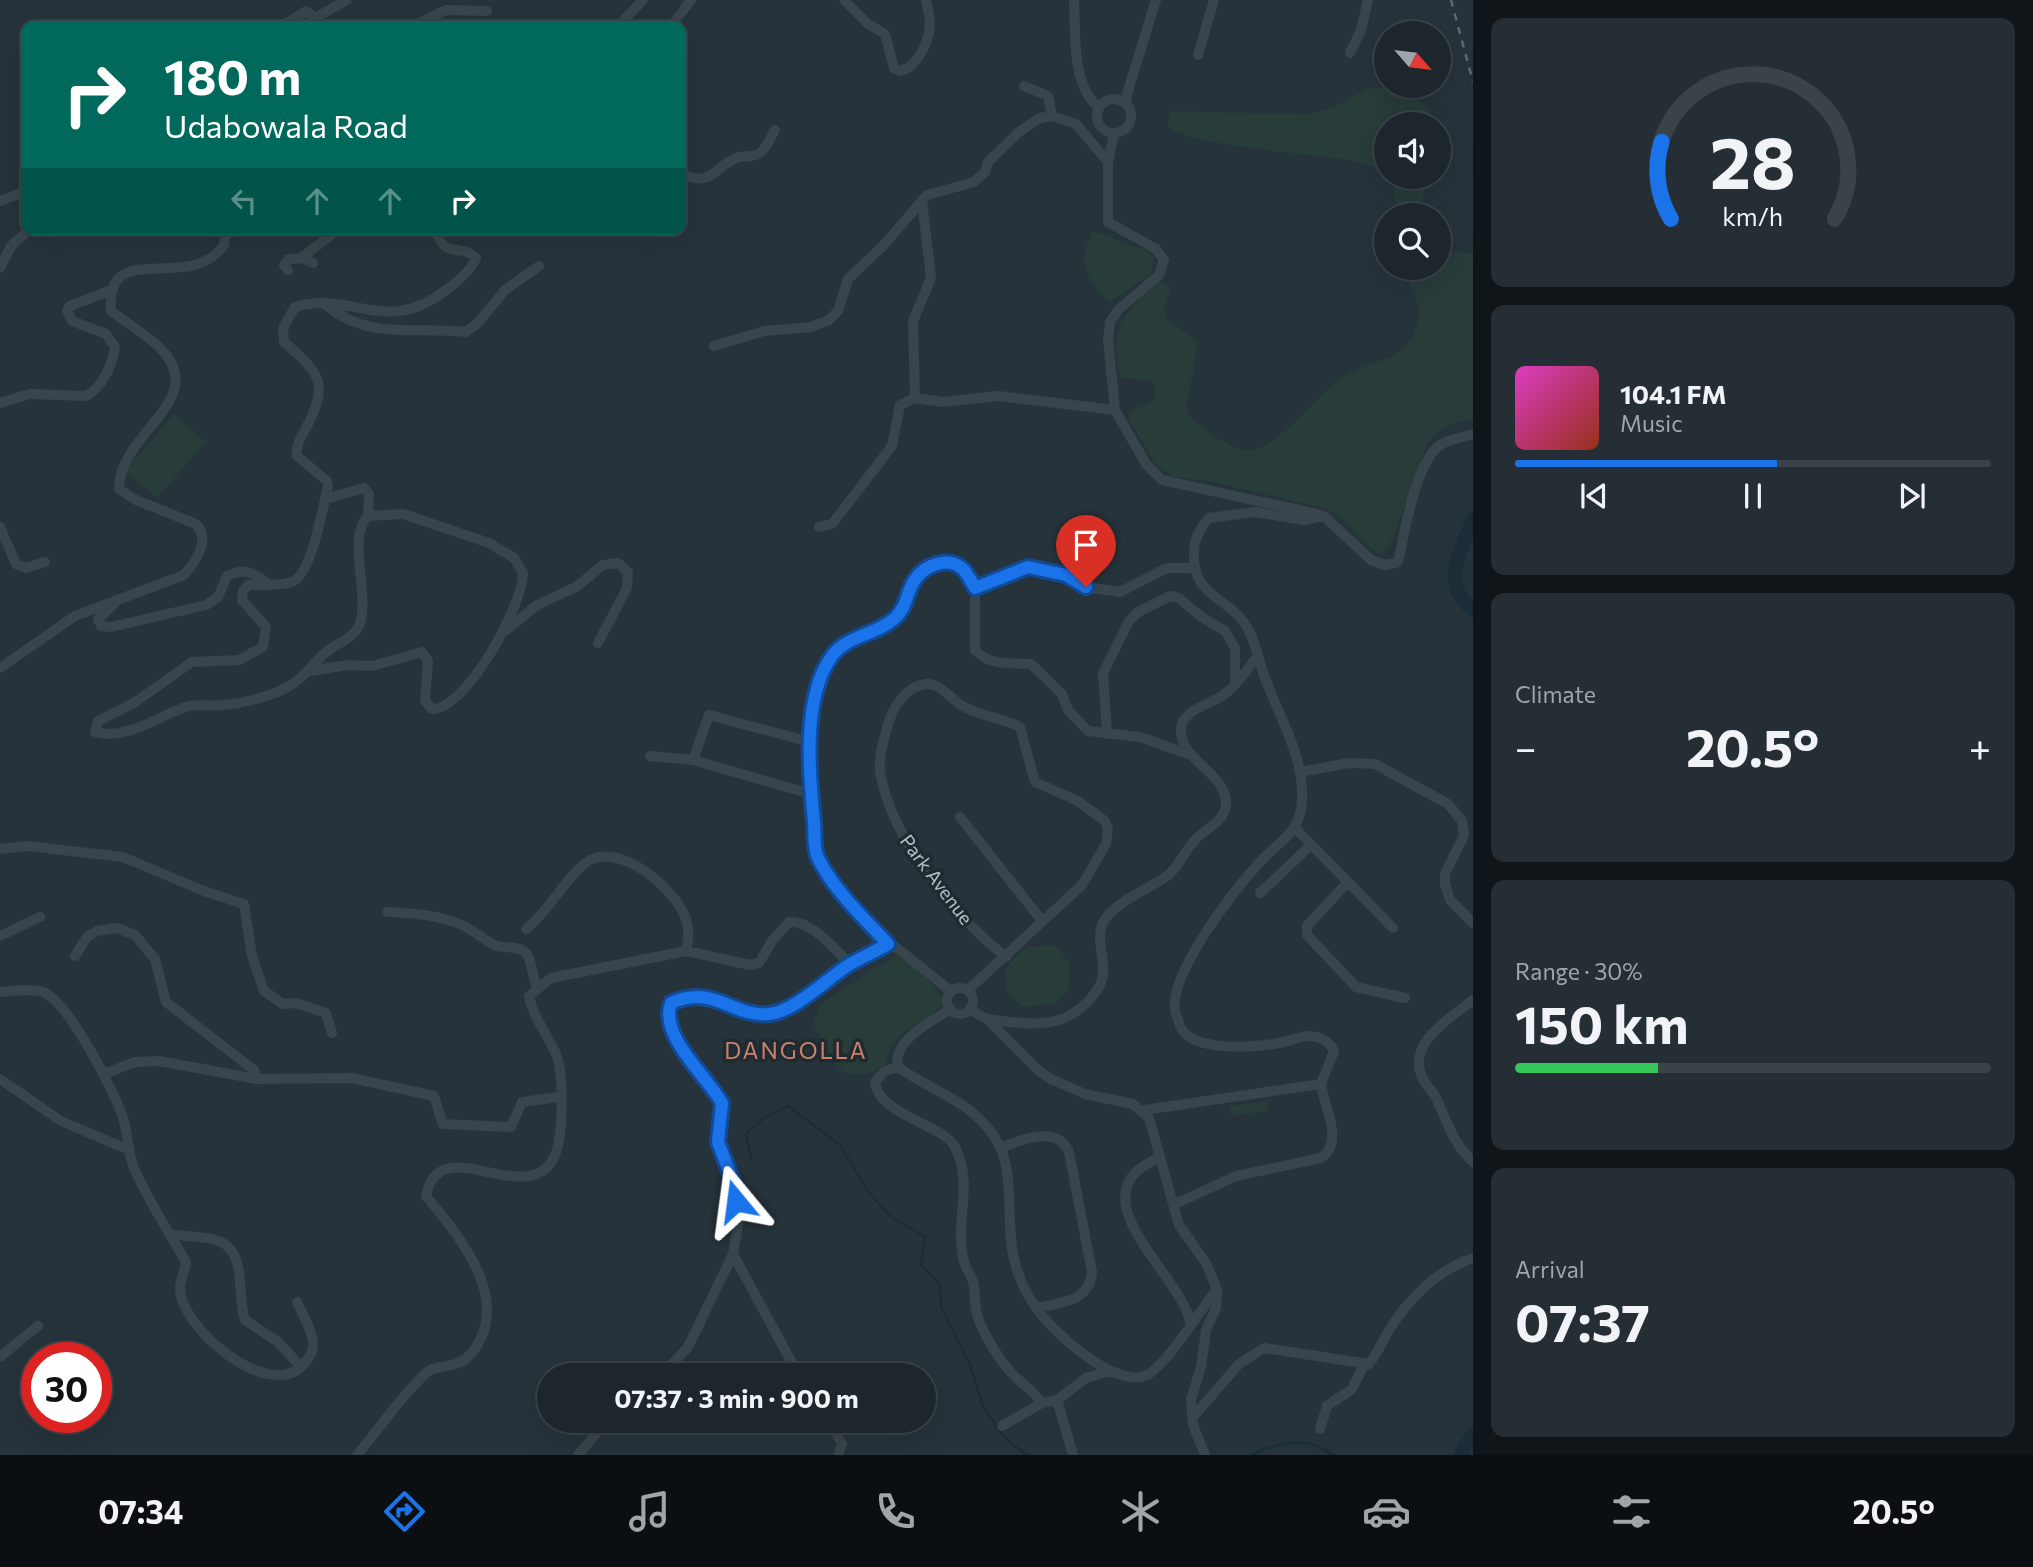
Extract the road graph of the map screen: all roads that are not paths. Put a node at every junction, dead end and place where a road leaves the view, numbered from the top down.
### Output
1 (347, 0) edge
2 (643, 0) edge
3 (691, 0) edge
4 (844, 0) edge
5 (926, 0) edge
6 (1074, 0) edge
7 (1156, 0) edge
8 (1214, 0) edge
9 (1368, 0) edge
10 (487, 11) dead end
11 (289, 21) edge
12 (423, 21) edge
13 (623, 21) edge
14 (675, 21) edge
15 (1350, 53) dead end
16 (1198, 55) dead end
17 (1024, 86) dead end
18 (1126, 103) junction
19 (1098, 107) junction
20 (1052, 116) junction
21 (775, 130) dead end
22 (1114, 134) junction
23 (1108, 162) junction
24 (686, 176) edge
25 (21, 193) edge
26 (922, 200) junction
27 (0, 201) edge
28 (23, 235) edge
29 (225, 235) edge
30 (332, 235) edge
31 (438, 235) edge
32 (301, 258) junction
33 (313, 263) dead end
34 (539, 266) dead end
35 (0, 268) edge
36 (288, 270) dead end
37 (109, 291) junction
38 (326, 304) junction
39 (715, 346) dead end
40 (915, 398) junction
41 (0, 403) edge
42 (1115, 410) junction
43 (1473, 434) edge
44 (325, 499) junction
45 (368, 516) junction
46 (1324, 516) junction
47 (0, 527) edge
48 (819, 527) dead end
49 (46, 562) dead end
50 (1193, 568) junction
51 (270, 585) junction
52 (975, 588) junction
53 (123, 597) junction
54 (505, 631) junction
55 (598, 643) dead end
56 (1256, 658) junction
57 (0, 668) edge
58 (310, 671) junction
59 (1235, 685) junction
60 (1107, 734) junction
61 (810, 742) junction
62 (1192, 755) junction
63 (650, 756) dead end
64 (693, 760) junction
65 (1300, 772) junction
66 (811, 794) junction
67 (960, 817) dead end
68 (1296, 829) junction
69 (1311, 845) junction
70 (0, 849) edge
71 (1347, 883) junction
72 (1260, 893) dead end
73 (387, 912) dead end
74 (40, 918) dead end
75 (1042, 921) junction
76 (1473, 923) edge
77 (1393, 928) dead end
78 (526, 929) dead end
79 (0, 936) edge
80 (888, 944) junction
81 (686, 951) junction
82 (75, 956) dead end
83 (1006, 957) junction
84 (850, 964) junction
85 (537, 987) junction
86 (968, 990) junction
87 (950, 991) junction
88 (0, 992) edge
89 (1405, 998) dead end
90 (1473, 1000) edge
91 (949, 1010) junction
92 (971, 1010) junction
93 (987, 1019) junction
94 (332, 1033) dead end
95 (898, 1068) junction
96 (104, 1073) junction
97 (0, 1079) edge
98 (257, 1079) junction
99 (1321, 1084) junction
100 (559, 1097) junction
101 (1144, 1110) junction
102 (1000, 1148) junction
103 (129, 1150) junction
104 (1159, 1157) junction
105 (1473, 1162) edge
106 (1175, 1204) junction
107 (170, 1234) junction
108 (733, 1254) junction
109 (1473, 1258) edge
110 (1217, 1289) junction
111 (297, 1302) dead end
112 (1036, 1308) junction
113 (1190, 1323) junction
114 (38, 1326) dead end
115 (0, 1357) edge
116 (673, 1363) edge
117 (792, 1363) edge
118 (1364, 1365) junction
119 (301, 1367) junction
120 (1111, 1371) junction
121 (1058, 1400) junction
122 (1042, 1403) junction
123 (1194, 1416) junction
124 (1002, 1426) dead end
125 (1320, 1429) dead end
126 (597, 1433) edge
127 (835, 1433) edge
128 (357, 1455) edge
129 (578, 1455) edge
130 (838, 1455) edge
131 (1073, 1455) edge
132 (1205, 1455) edge

1 - 11 street
2 - 13 street
3 - 14 street
4 - 5 street
6 - 19 street
7 - 18 street
8 - 16 street
9 - 15 street
10 - 12 street
17 - 20 street
18 - 19 street
18 - 22 street
19 - 22 street
20 - 23 street
20 - 26 street
21 - 24 street
22 - 23 street
23 - 42 street
25 - 27 street
26 - 39 street
26 - 40 street
28 - 35 street
29 - 37 street
30 - 32 street
31 - 38 street
32 - 33 street
32 - 36 street
34 - 38 street
37 - 41 street
37 - 53 street
38 - 44 street
40 - 42 street
40 - 48 street
42 - 46 street
43 - 46 street
44 - 45 street
44 - 51 street
45 - 54 street
45 - 58 street
46 - 50 street
47 - 49 street
50 - 52 street
50 - 56 street
51 - 53 street
51 - 58 street
52 - 60 street
52 - 61 street
53 - 57 street
54 - 55 street
54 - 58 street
56 - 59 street
56 - 65 street
59 - 60 street
59 - 62 street
60 - 62 street
61 - 64 street
61 - 66 street
62 - 93 street
63 - 64 street
64 - 66 street
65 - 68 street
65 - 76 street
66 - 80 street
67 - 75 street
68 - 69 street
68 - 99 street
69 - 71 street
69 - 72 street
70 - 94 street
71 - 77 street
71 - 89 street
73 - 85 street
74 - 79 street
75 - 83 street, Park Avenue
75 - 83 street, Park Avenue
78 - 81 street
80 - 84 street
80 - 87 street
81 - 84 street
81 - 85 street
82 - 98 street
83 - 86 street
84 - 108 street
85 - 100 street
86 - 87 street
86 - 92 street
87 - 91 street
88 - 96 street
90 - 105 street
91 - 92 street
91 - 95 street
92 - 93 street
93 - 101 street
95 - 102 street
95 - 122 street
96 - 98 street
96 - 103 street
97 - 103 street
98 - 100 street
99 - 101 street
99 - 106 street
100 - 128 street
101 - 104 street
102 - 112 street
102 - 112 street
103 - 107 street
104 - 106 street
104 - 113 street
106 - 110 street
107 - 119 street
107 - 119 street
108 - 116 street
108 - 117 street
109 - 118 street
110 - 113 street
110 - 123 street
111 - 119 street
112 - 120 street
113 - 120 street
114 - 115 street
118 - 123 street
118 - 125 street
120 - 121 street
121 - 122 street
121 - 131 street
122 - 124 street
123 - 132 street
126 - 129 street
127 - 130 street

